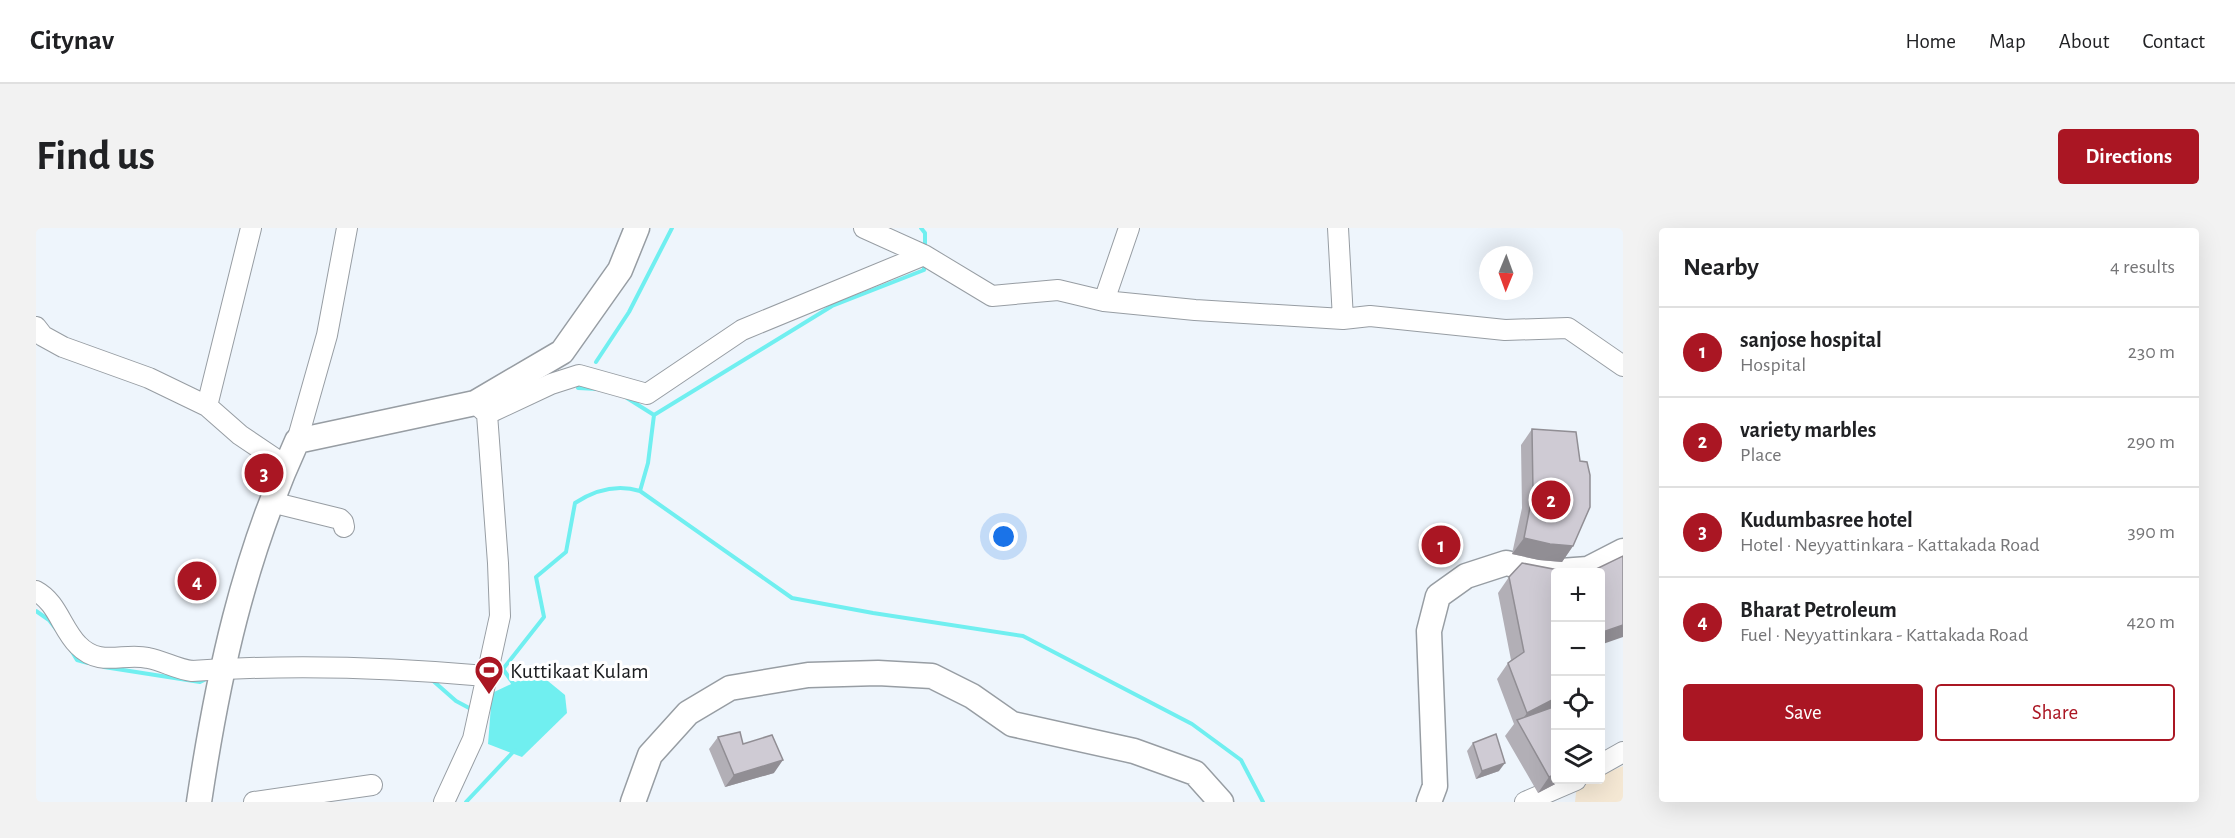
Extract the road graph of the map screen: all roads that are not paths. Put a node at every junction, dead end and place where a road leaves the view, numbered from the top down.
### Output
1 (250, 228) edge
2 (347, 228) edge
3 (637, 228) edge
4 (864, 228) edge
5 (1129, 228) edge
6 (1338, 228) edge
7 (924, 255) junction
8 (1104, 301) junction
9 (1343, 318) junction
10 (36, 327) edge
11 (1623, 366) edge
12 (207, 406) junction
13 (481, 409) junction
14 (297, 441) junction
15 (286, 466) junction
16 (271, 502) junction
17 (344, 527) dead end
18 (1623, 551) edge
19 (36, 591) edge
20 (222, 669) junction
21 (486, 676) junction
22 (1623, 752) edge
23 (1605, 762) edge
24 (1567, 784) edge
25 (372, 785) dead end
26 (200, 802) edge
27 (254, 802) edge
28 (444, 802) edge
29 (633, 802) edge
30 (1221, 802) edge
31 (1429, 802) edge
32 (1525, 802) edge

1 - 12 street
2 - 14 street
3 - 13 main road
4 - 7 street
5 - 8 street
6 - 9 street
7 - 8 street
7 - 13 street
8 - 9 street
9 - 11 street
10 - 12 street
12 - 15 street
13 - 14 main road
13 - 21 street
14 - 15 main road
15 - 16 main road
16 - 17 street
16 - 20 main road
18 - 31 main road
19 - 20 street
20 - 21 street
20 - 26 main road
21 - 28 street
22 - 23 street
24 - 32 street
25 - 27 street
29 - 30 main road

